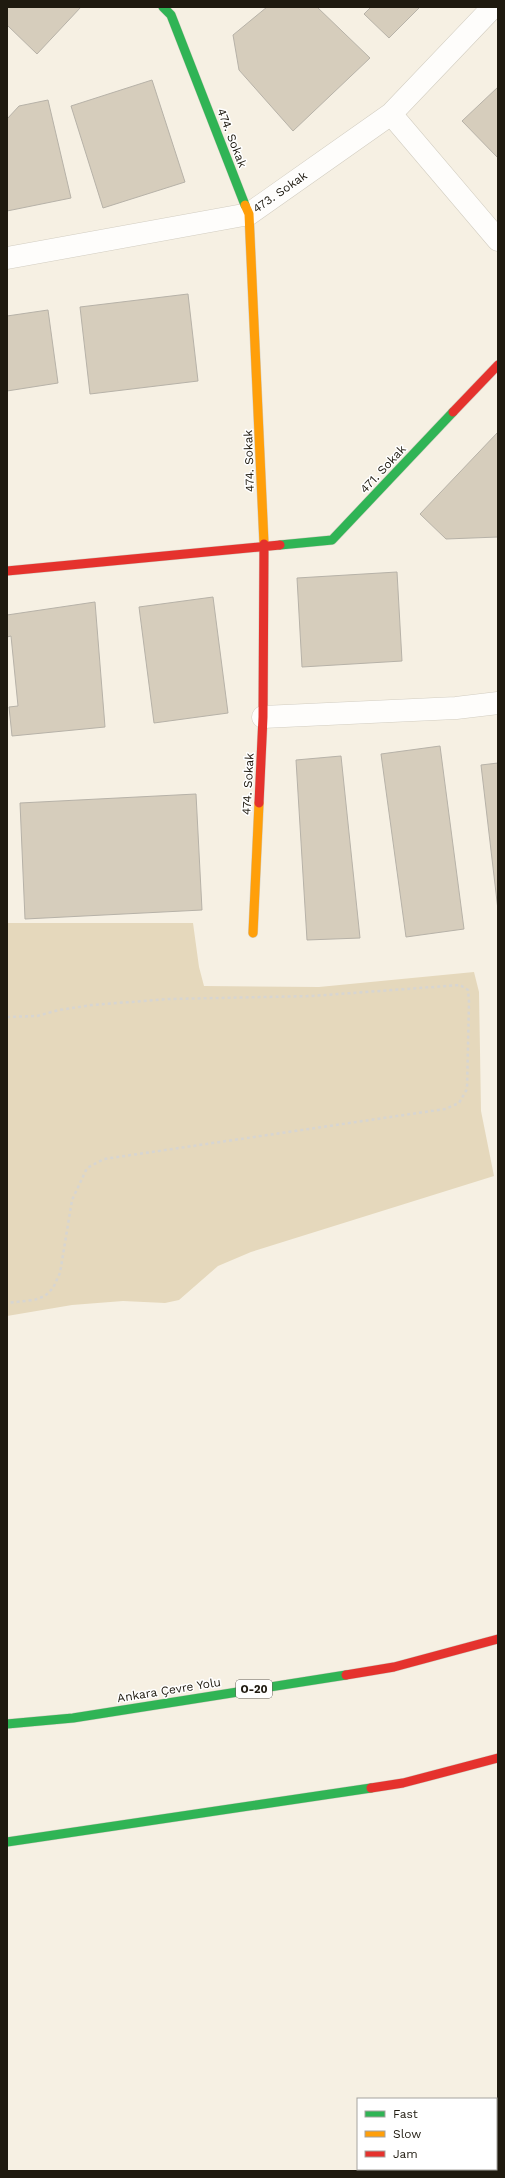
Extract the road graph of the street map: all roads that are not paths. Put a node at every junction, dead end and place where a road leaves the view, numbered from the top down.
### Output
1 (493, 7) edge
2 (171, 10) edge
3 (391, 114) junction
4 (249, 214) junction
5 (498, 240) edge
6 (7, 258) edge
7 (498, 365) edge
8 (264, 547) junction
9 (7, 571) edge
10 (498, 703) edge
11 (263, 717) junction
12 (253, 933) dead end
13 (498, 1639) edge
14 (7, 1724) edge
15 (498, 1758) edge
16 (7, 1842) edge

1 - 3 street, 473. Sokak
2 - 4 main road, 474. Sokak
3 - 4 street, 473. Sokak
3 - 5 street
4 - 6 street, 473. Sokak
4 - 8 main road, 474. Sokak
7 - 8 main road, 471. Sokak
8 - 9 main road, 471. Sokak
8 - 11 main road, 474. Sokak
10 - 11 street
11 - 12 main road, 474. Sokak
13 - 14 main road, Ankara Çevre Yolu / O-20
15 - 16 main road

